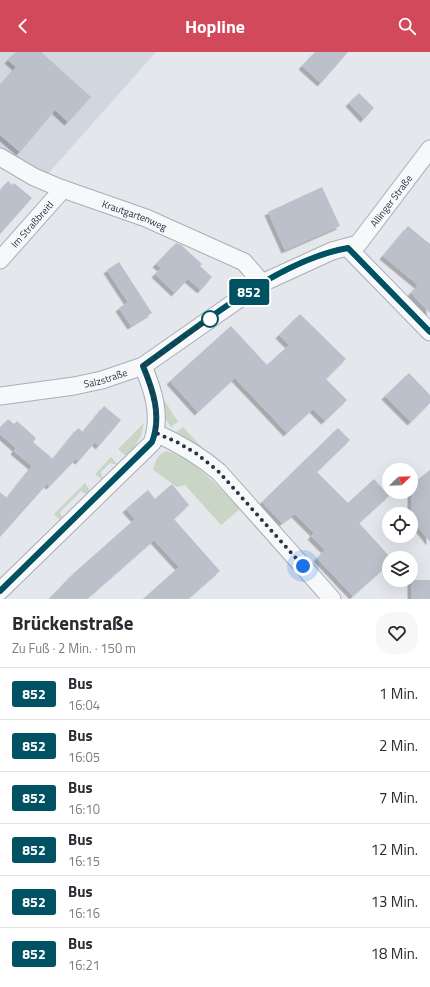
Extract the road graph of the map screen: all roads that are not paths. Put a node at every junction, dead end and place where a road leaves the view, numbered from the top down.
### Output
1 (430, 149) edge
2 (0, 157) edge
3 (63, 189) junction
4 (348, 248) junction
5 (0, 260) edge
6 (262, 283) junction
7 (430, 332) edge
8 (143, 366) junction
9 (0, 396) edge
10 (156, 433) junction
11 (0, 591) edge
12 (332, 599) edge

1 - 4 street, Allinger Straße
2 - 3 street, Krautgartenweg
3 - 5 street, Im Straßbreitl
3 - 6 street, Krautgartenweg
4 - 6 street, Salzstraße
4 - 7 street
6 - 8 street, Salzstraße
8 - 9 street, Salzstraße
8 - 10 street
10 - 11 street
10 - 12 street

